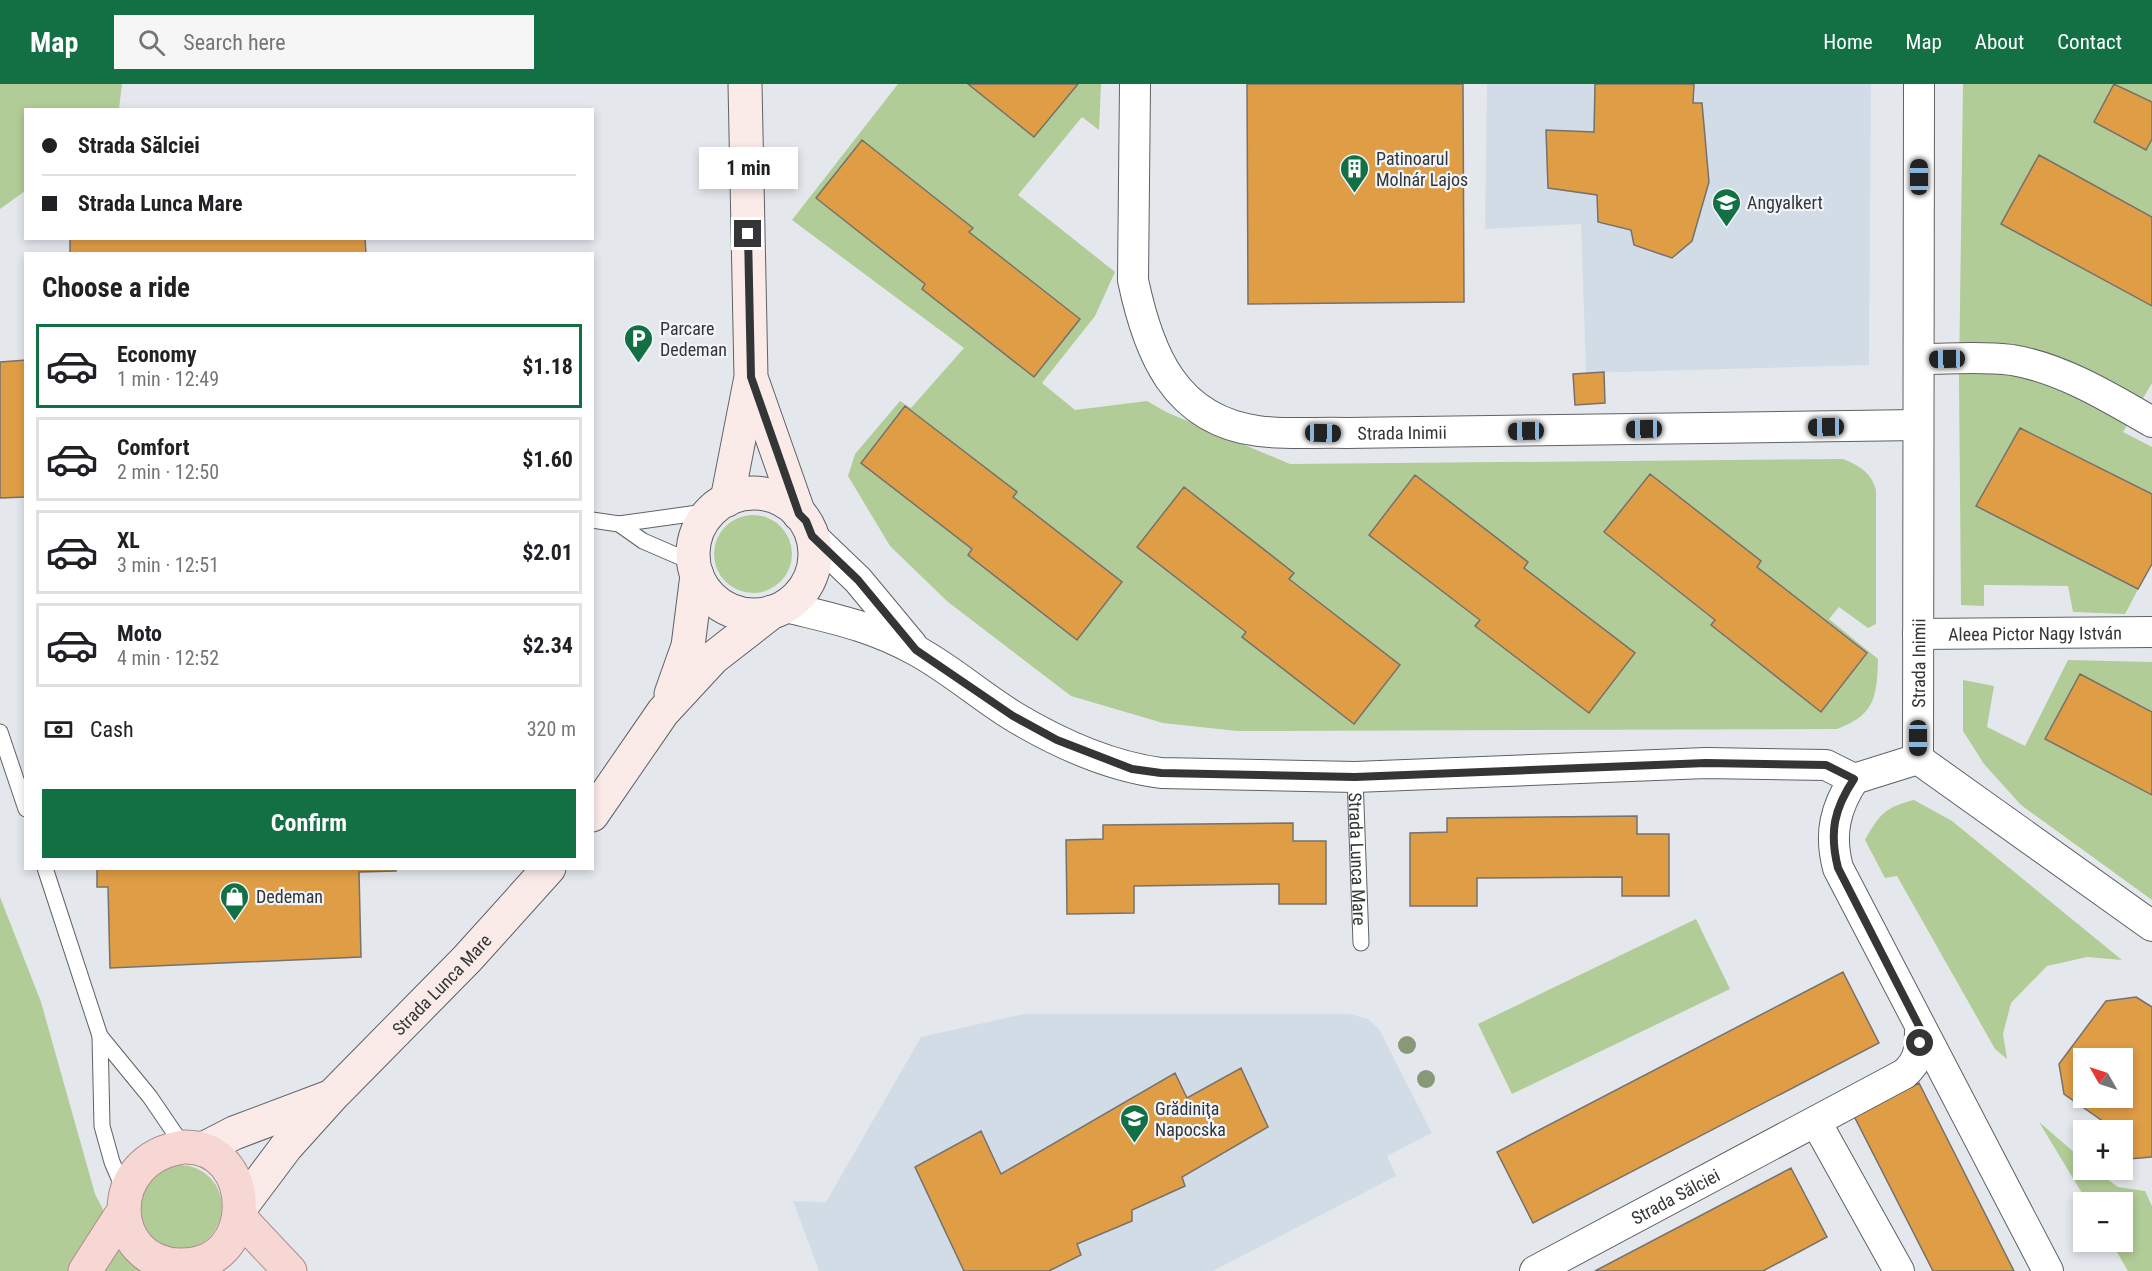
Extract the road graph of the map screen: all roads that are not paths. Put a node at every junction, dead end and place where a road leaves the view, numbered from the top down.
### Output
1 (745, 84) edge
2 (1135, 84) edge
3 (1919, 84) edge
4 (1919, 359) junction
5 (751, 377) junction
6 (2152, 422) edge
7 (1918, 425) junction
8 (720, 506) junction
9 (594, 520) edge
10 (619, 524) junction
11 (806, 525) junction
12 (696, 569) junction
13 (779, 609) junction
14 (2152, 632) edge
15 (1918, 634) junction
16 (916, 650) junction
17 (663, 712) junction
18 (0, 732) edge
19 (1918, 759) junction
20 (1355, 777) junction
21 (1854, 779) junction
22 (24, 803) edge
23 (594, 812) edge
24 (46, 870) edge
25 (547, 870) edge
26 (2152, 926) edge
27 (1361, 943) dead end
28 (1920, 1028) junction
29 (100, 1036) junction
30 (332, 1096) junction
31 (1816, 1122) junction
32 (194, 1148) junction
33 (124, 1202) junction
34 (240, 1212) junction
35 (185, 1268) edge
36 (85, 1271) edge
37 (290, 1271) edge
38 (1534, 1271) edge
39 (1899, 1271) edge
40 (2048, 1271) edge

1 - 5 main road, Strada Lunca Mare
2 - 7 street, Strada Inimii
3 - 4 street, Strada Inimii
4 - 6 street
4 - 7 street, Strada Inimii
5 - 8 main road, Strada Lunca Mare
5 - 11 main road, Strada Lunca Mare
7 - 15 street, Strada Inimii
8 - 10 lane
8 - 11 main road
8 - 12 main road
9 - 10 lane
10 - 12 lane
11 - 13 main road
11 - 16 street, Strada Lunca Mare
12 - 13 main road
12 - 17 main road
13 - 16 street, Strada Lunca Mare
13 - 17 main road
14 - 15 street, Aleea Pictor Nagy István
15 - 19 street, Strada Inimii
16 - 20 street, Strada Lunca Mare
17 - 23 main road
18 - 22 lane
19 - 21 street
19 - 26 street
20 - 21 street, Strada Lunca Mare
20 - 27 lane, Strada Lunca Mare
21 - 28 street
24 - 29 lane
25 - 30 main road, Strada Lunca Mare
28 - 31 street, Strada Sălciei
28 - 40 street
29 - 32 lane
29 - 33 lane
30 - 32 main road, Strada Lunca Mare
30 - 34 main road, Strada Lunca Mare
31 - 38 street, Strada Sălciei
31 - 39 street
32 - 33 main road
32 - 34 main road
33 - 35 main road
33 - 36 main road
34 - 35 main road
34 - 37 main road

